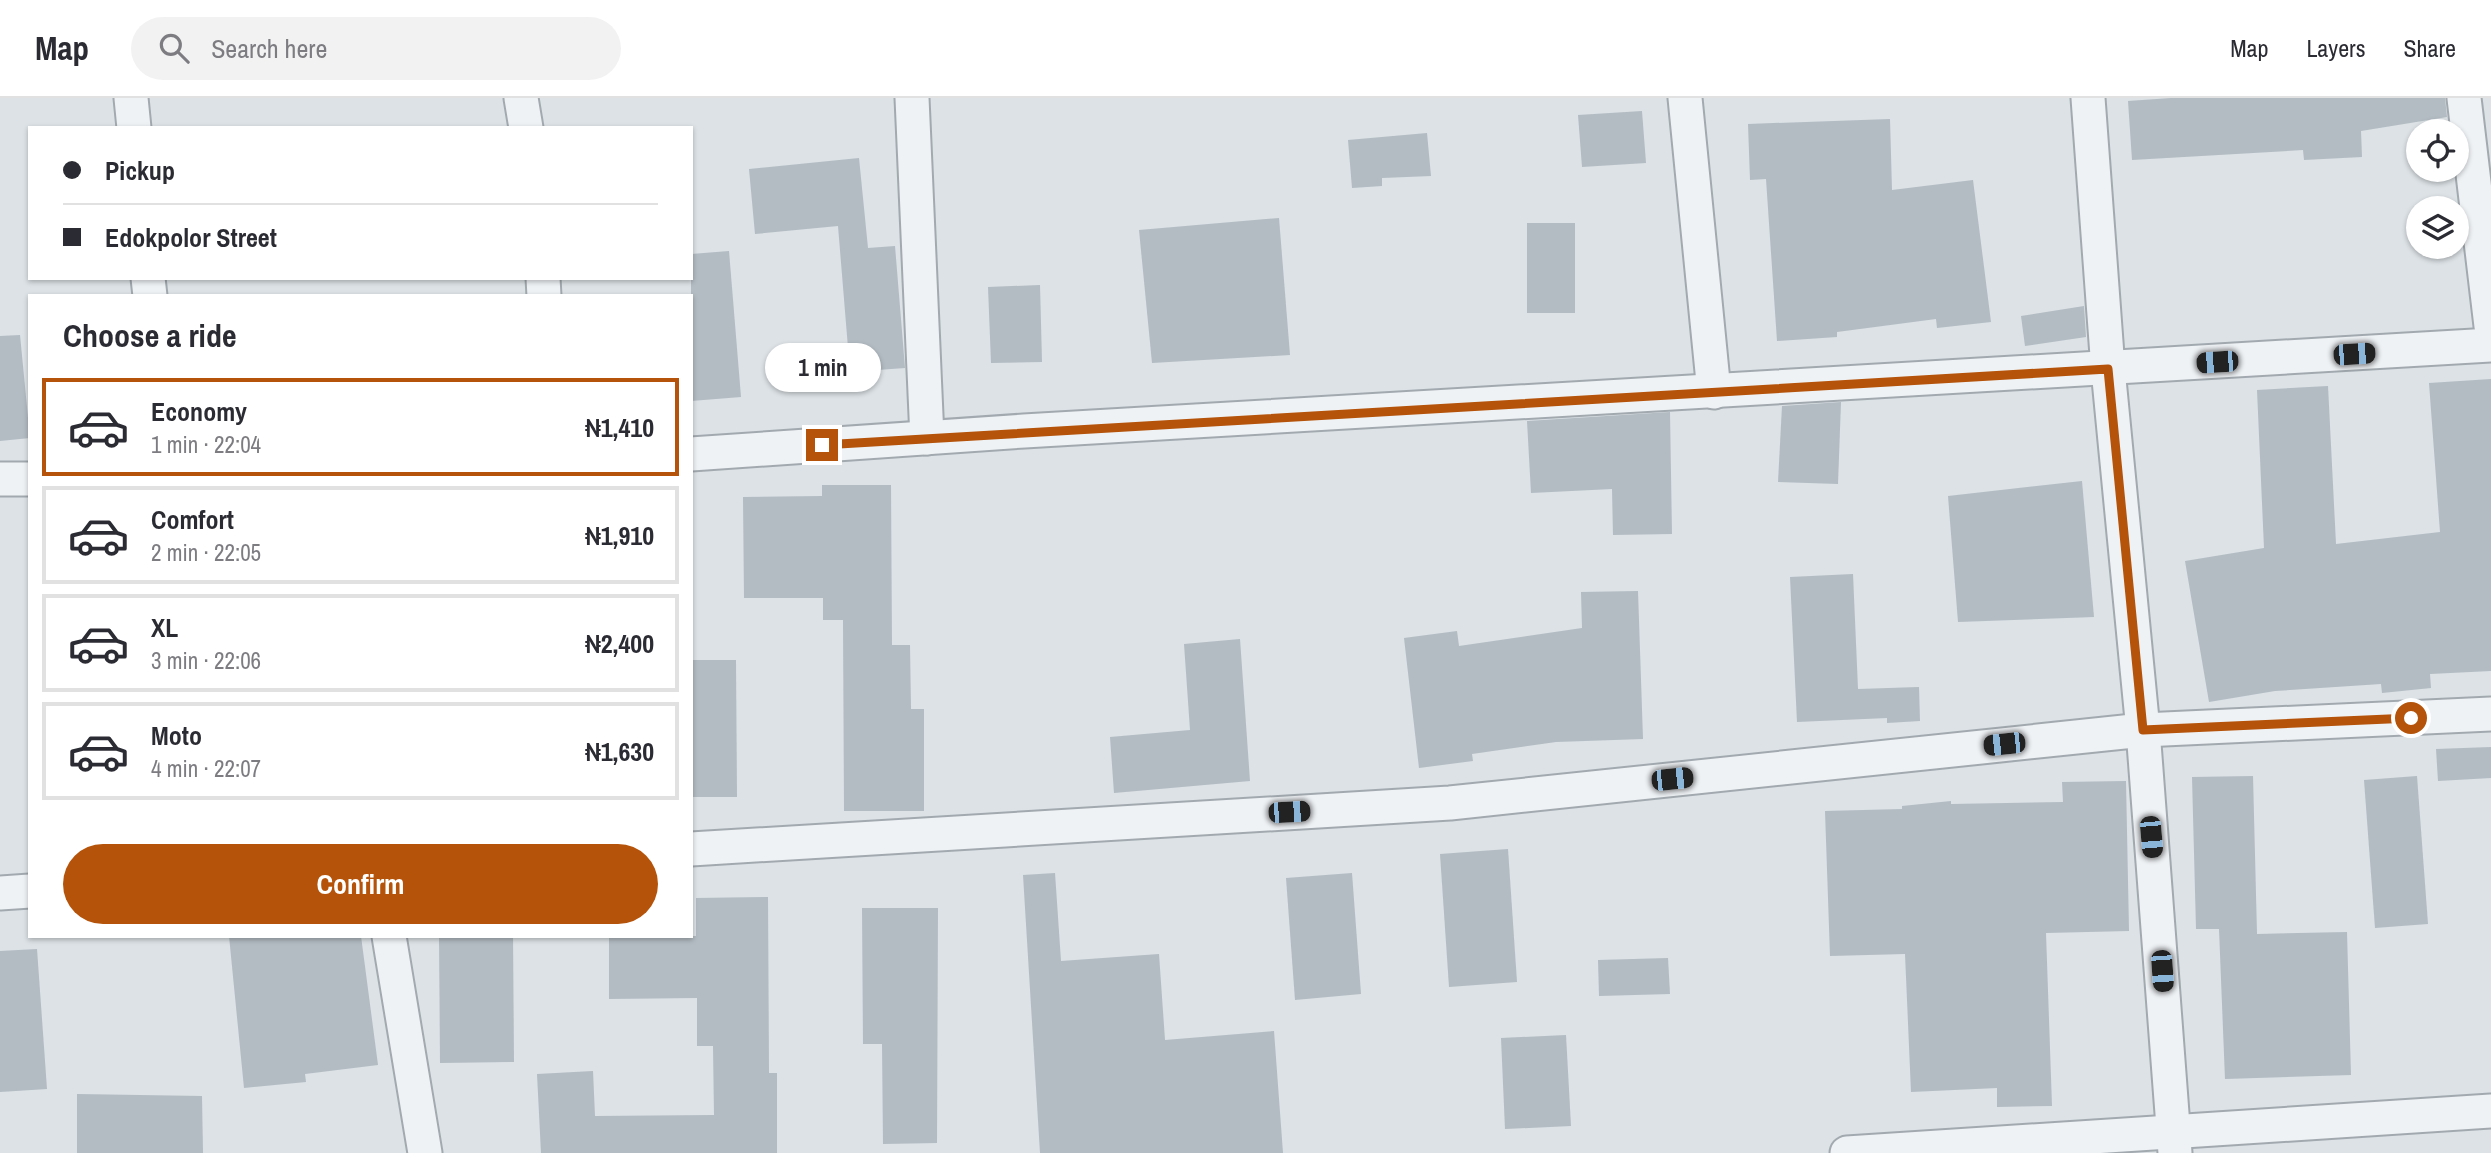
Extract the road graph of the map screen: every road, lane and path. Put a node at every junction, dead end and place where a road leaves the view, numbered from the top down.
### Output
1 (131, 98) edge
2 (521, 98) edge
3 (912, 98) edge
4 (1685, 98) edge
5 (2088, 98) edge
6 (2464, 98) edge
7 (134, 126) edge
8 (526, 126) edge
9 (2491, 326) edge
10 (2491, 345) edge
11 (2108, 369) junction
12 (1714, 392) junction
13 (927, 438) junction
14 (693, 454) edge
15 (0, 479) edge
16 (28, 479) edge
17 (2491, 714) edge
18 (2143, 730) junction
19 (693, 849) edge
20 (28, 891) edge
21 (0, 893) edge
22 (389, 938) edge
23 (2491, 1111) edge
24 (2175, 1142) edge
25 (425, 1153) edge
26 (1847, 1153) edge

1 - 7 street
2 - 8 street
3 - 13 street
4 - 12 street
5 - 11 street
6 - 9 street
10 - 11 street
11 - 12 street
11 - 18 street
12 - 13 street
13 - 14 street
15 - 16 street
17 - 18 street
18 - 19 street
18 - 24 street
20 - 21 street
22 - 25 street
23 - 24 street
24 - 26 street

